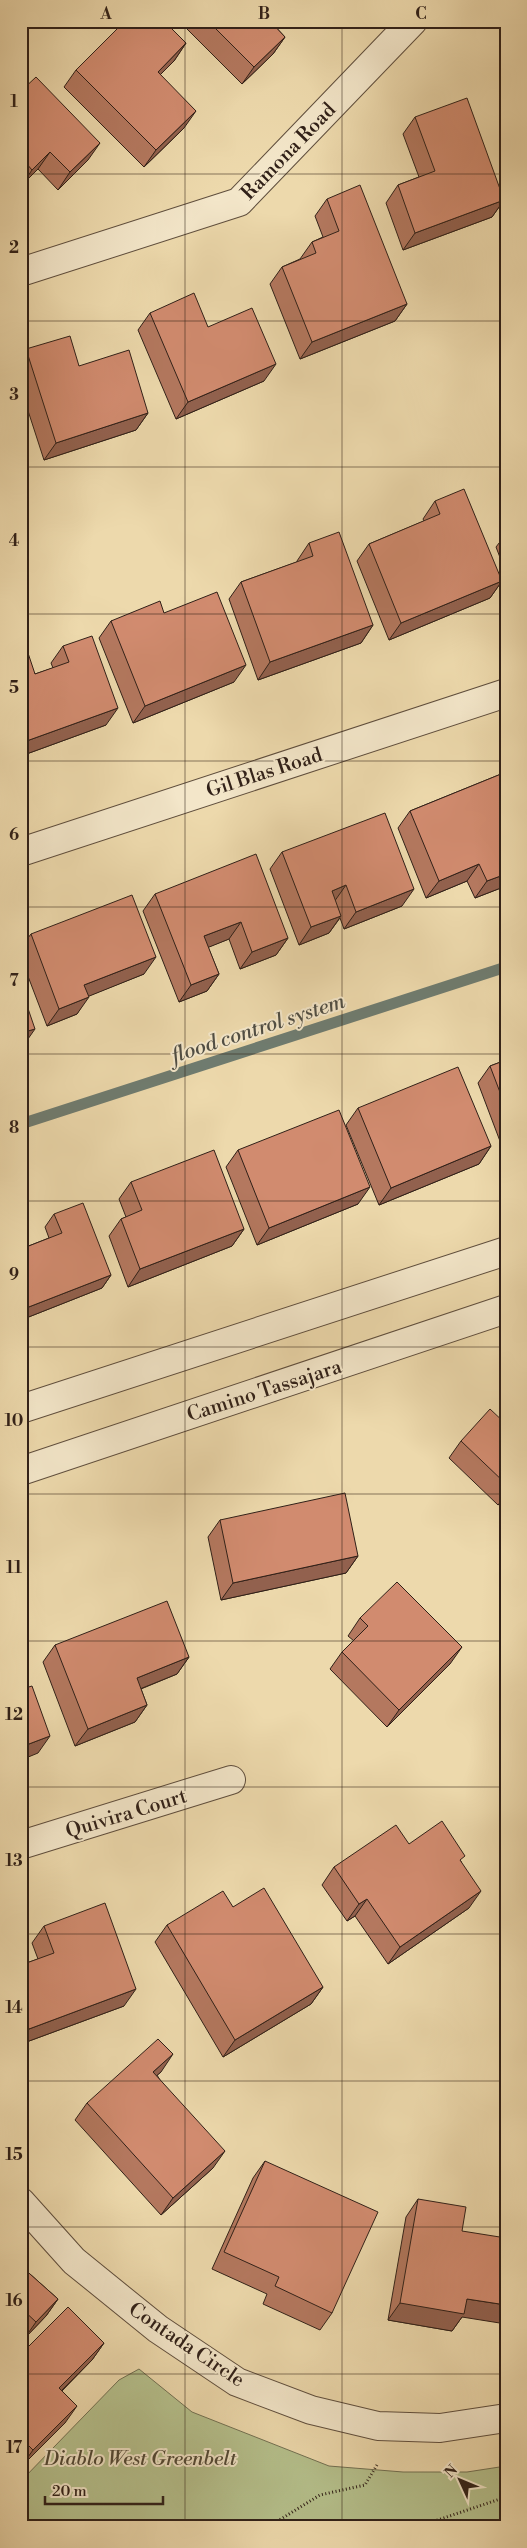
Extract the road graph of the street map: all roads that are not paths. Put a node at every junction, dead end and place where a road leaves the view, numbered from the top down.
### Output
1 (413, 21) edge
2 (21, 272) edge
3 (506, 692) edge
4 (21, 852) edge
5 (506, 1251) edge
6 (506, 1309) edge
7 (21, 1410) edge
8 (21, 1471) edge
9 (231, 1780) dead end
10 (21, 1846) edge
11 (21, 2202) edge
12 (506, 2418) edge

1 - 2 street, Ramona Road
3 - 4 street, Gil Blas Road
5 - 7 street
6 - 8 street, Camino Tassajara
9 - 10 street, Quivira Court
11 - 12 street, Contada Circle

